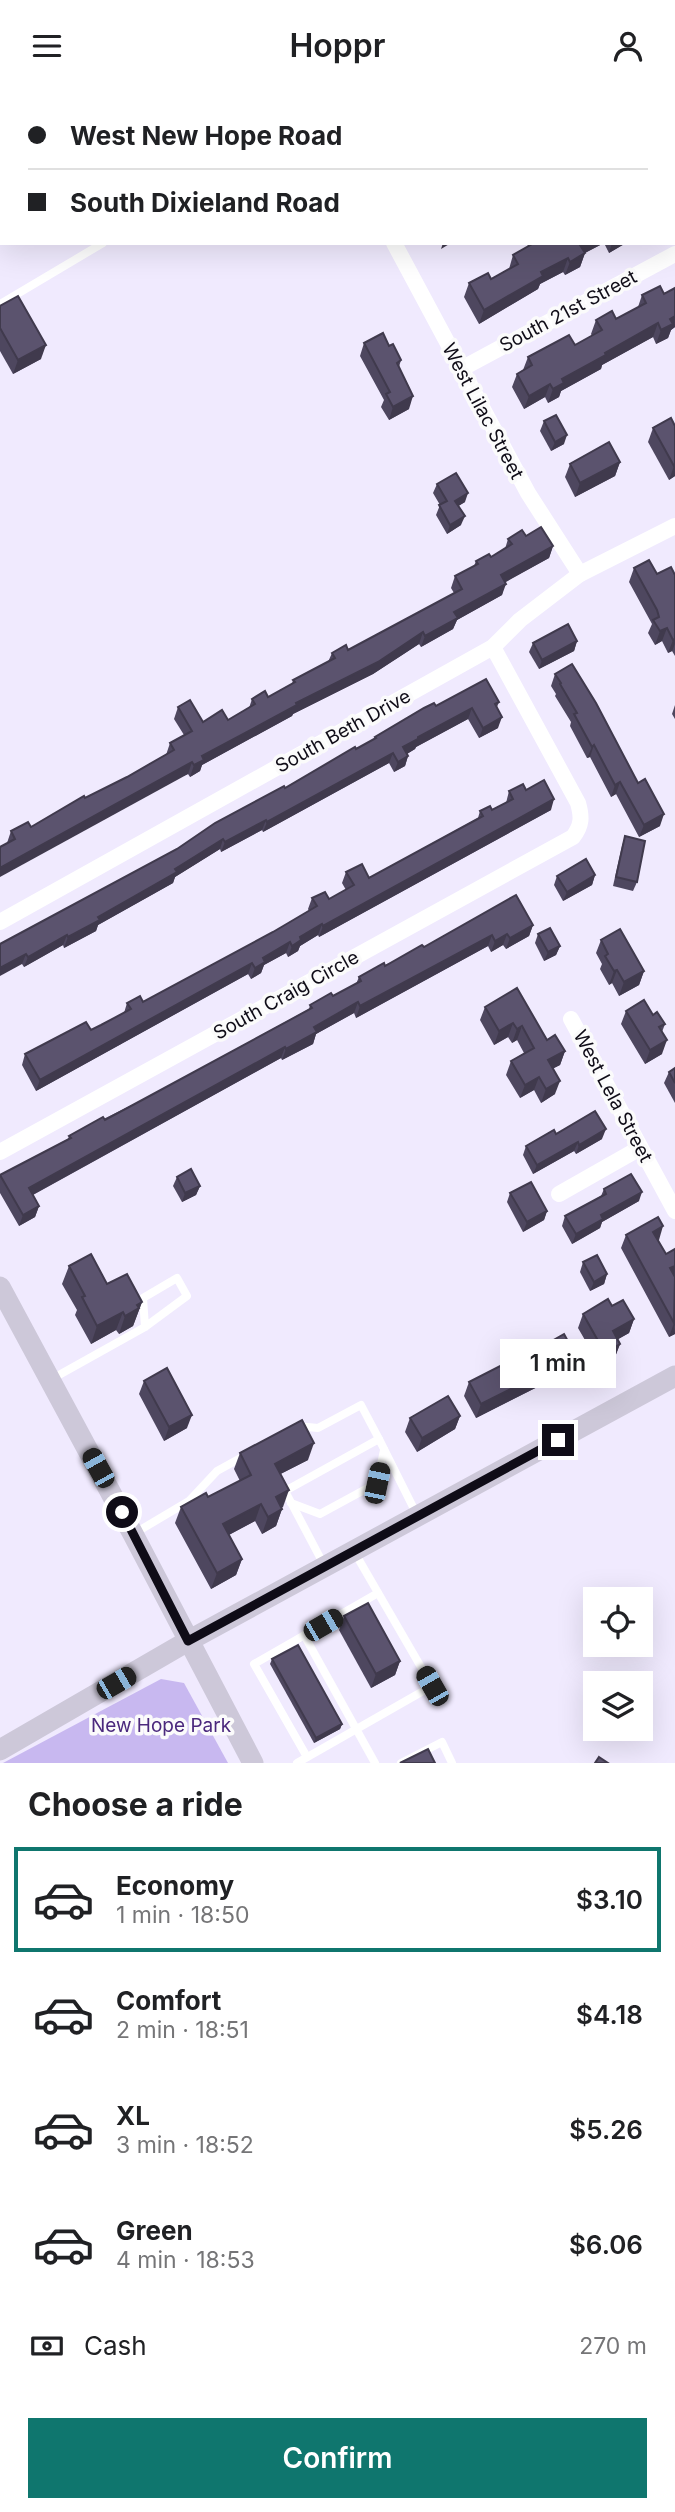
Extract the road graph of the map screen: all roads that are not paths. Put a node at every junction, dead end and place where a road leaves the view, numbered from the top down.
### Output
1 (100, 245) edge
2 (395, 245) edge
3 (675, 254) edge
4 (2, 303) edge
5 (461, 369) junction
6 (675, 527) edge
7 (580, 574) junction
8 (493, 647) junction
9 (0, 922) edge
10 (571, 1019) dead end
11 (640, 1148) junction
12 (0, 1152) edge
13 (559, 1194) dead end
14 (675, 1211) edge
15 (0, 1287) edge
16 (145, 1327) junction
17 (675, 1376) edge
18 (50, 1380) junction
19 (288, 1431) edge
20 (379, 1439) junction
21 (384, 1450) junction
22 (253, 1451) edge
23 (291, 1503) junction
24 (418, 1516) junction
25 (134, 1534) junction
26 (354, 1551) junction
27 (325, 1567) junction
28 (378, 1593) junction
29 (304, 1636) junction
30 (188, 1641) junction
31 (358, 1728) junction
32 (0, 1750) edge
33 (307, 1757) junction
34 (253, 1763) edge
35 (298, 1763) edge
36 (376, 1763) edge
37 (401, 1763) edge
38 (452, 1763) edge

1 - 4 lane
2 - 5 street, West Lilac Street
3 - 5 street, South 21st Street
5 - 7 street, West Lilac Street
6 - 7 street, South Beth Drive
7 - 8 street, South Beth Drive
8 - 9 street, South Beth Drive
8 - 12 street, South Craig Circle
10 - 11 street, West Lela Street
11 - 13 street
11 - 14 street, West Lela Street
15 - 18 main road
16 - 16 lane
16 - 18 lane
17 - 24 main road
18 - 25 main road
19 - 20 lane
20 - 21 lane
20 - 23 lane
21 - 23 lane
21 - 24 lane
22 - 25 lane
23 - 27 lane
24 - 26 main road
25 - 30 main road
26 - 27 main road
26 - 28 lane
27 - 30 main road
28 - 29 lane
28 - 31 lane
29 - 31 lane
29 - 33 lane
30 - 32 main road
30 - 34 main road
31 - 33 lane
31 - 36 lane
33 - 35 lane
37 - 38 lane

